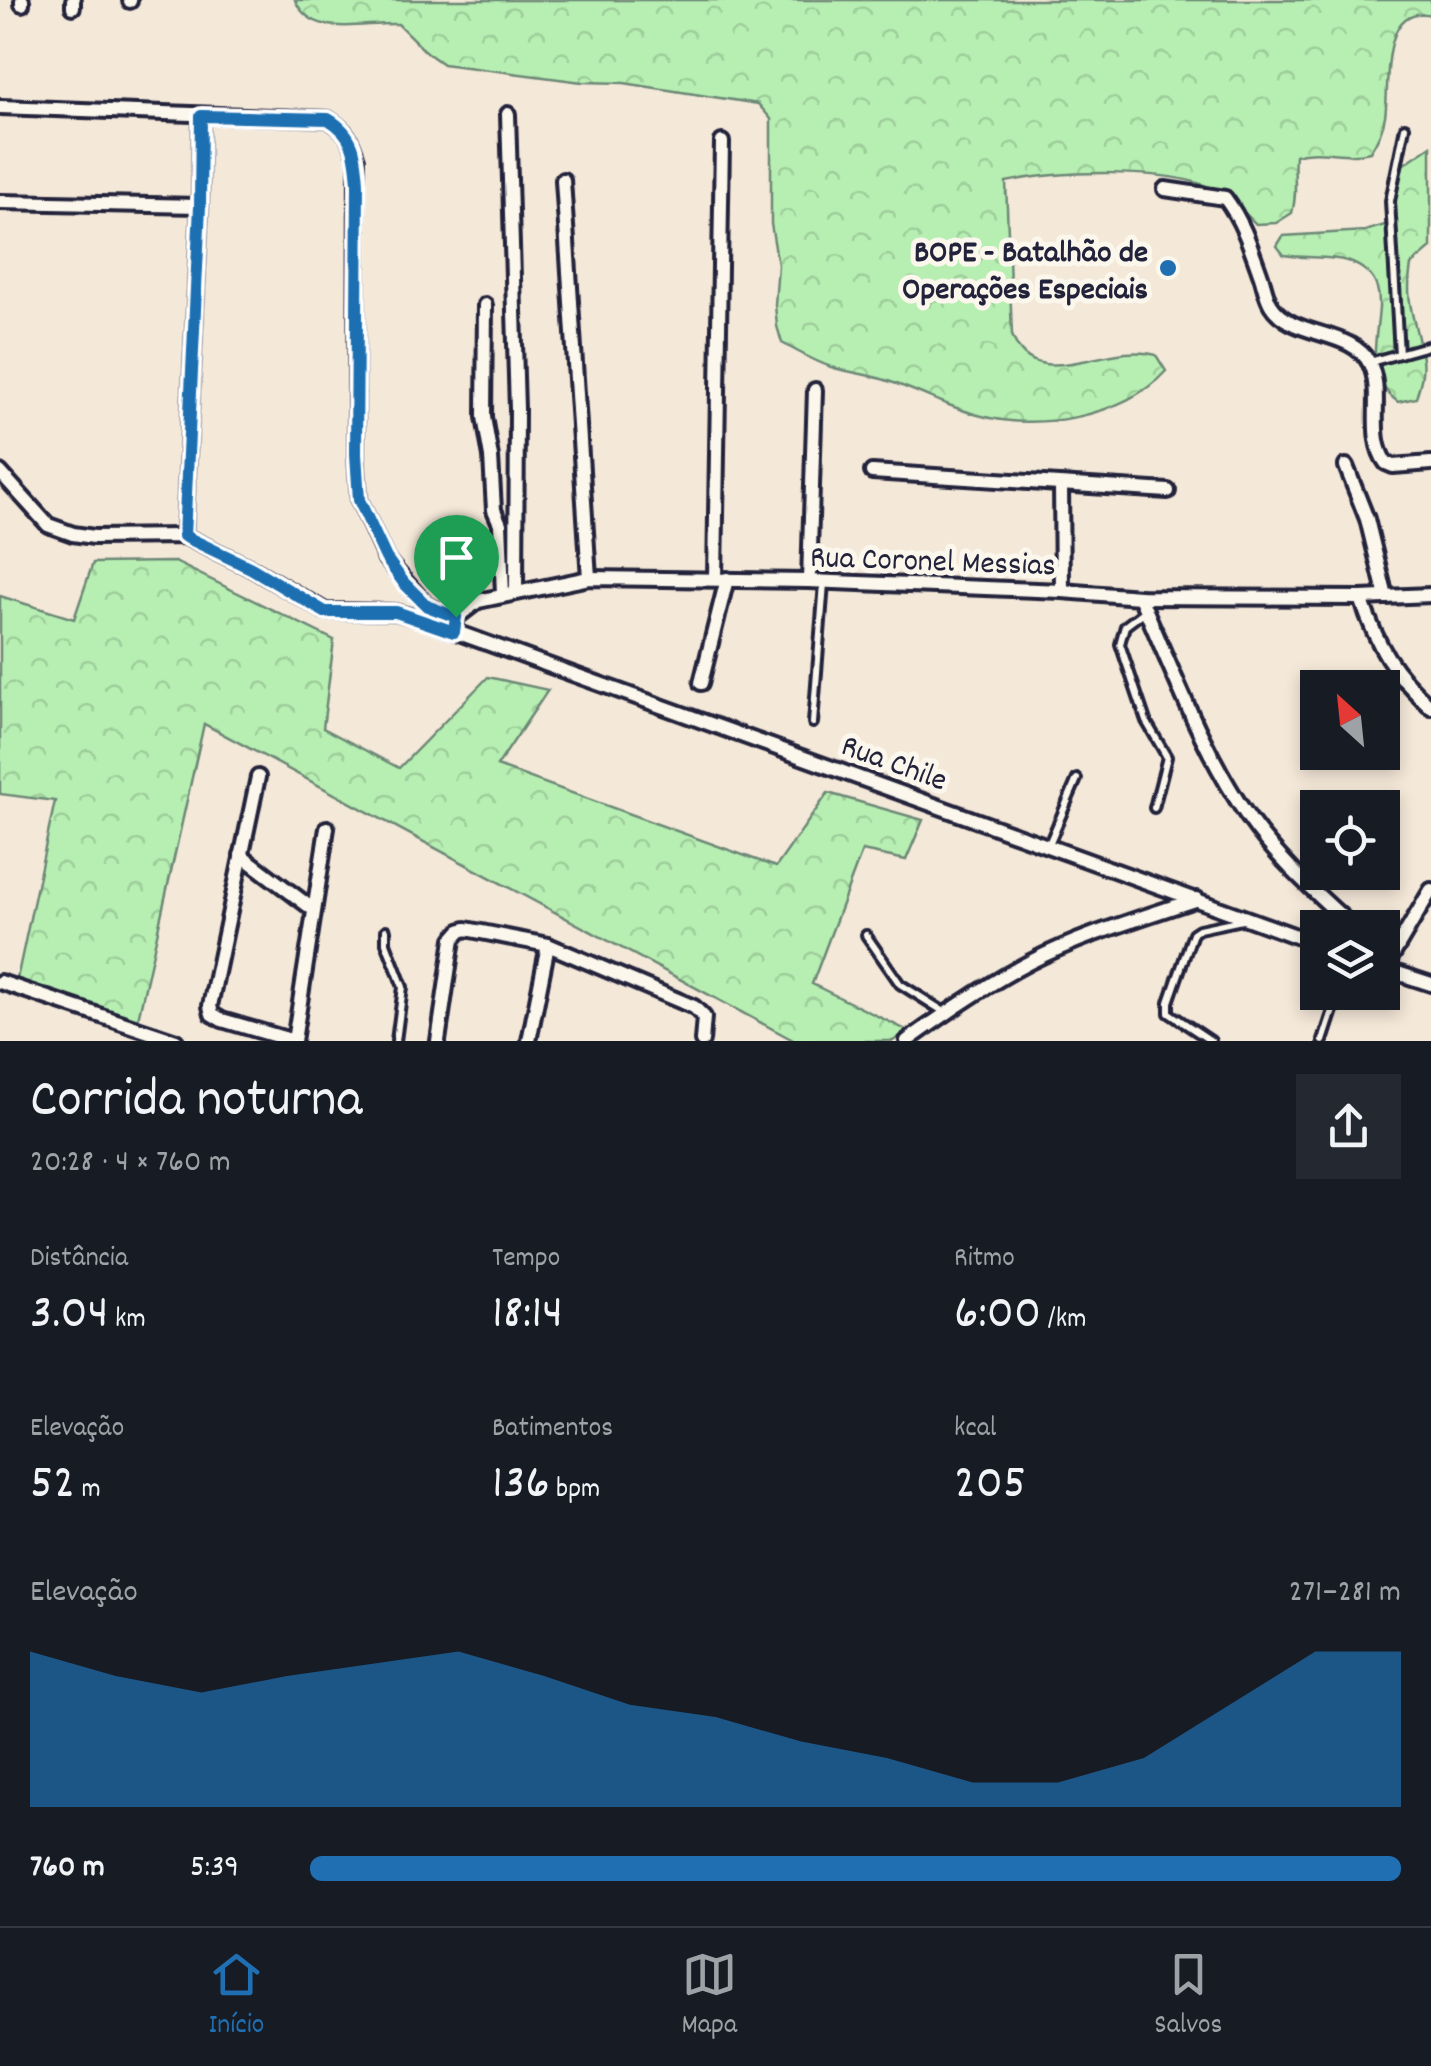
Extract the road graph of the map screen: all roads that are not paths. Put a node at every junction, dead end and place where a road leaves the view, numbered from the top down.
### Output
1 (0, 107) edge
2 (508, 114) dead end
3 (201, 116) junction
4 (1405, 127) dead end
5 (722, 142) dead end
6 (562, 180) dead end
7 (1165, 189) dead end
8 (0, 202) edge
9 (200, 206) junction
10 (485, 305) dead end
11 (1431, 346) edge
12 (1399, 354) junction
13 (1369, 362) junction
14 (815, 390) dead end
15 (1431, 463) edge
16 (1346, 466) dead end
17 (0, 472) edge
18 (872, 472) dead end
19 (1061, 484) junction
20 (1168, 491) dead end
21 (184, 536) junction
22 (589, 578) junction
23 (721, 578) junction
24 (809, 581) junction
25 (824, 582) junction
26 (1062, 591) junction
27 (509, 592) junction
28 (1431, 596) edge
29 (1386, 597) junction
30 (1361, 598) junction
31 (1143, 604) junction
32 (456, 624) junction
33 (701, 684) dead end
34 (1431, 707) edge
35 (813, 723) dead end
36 (258, 777) dead end
37 (1076, 779) dead end
38 (1154, 808) dead end
39 (326, 828) dead end
40 (1049, 846) junction
41 (241, 855) junction
42 (1431, 890) edge
43 (1197, 900) junction
44 (314, 910) junction
45 (1335, 910) edge
46 (1248, 918) junction
47 (386, 930) dead end
48 (866, 935) dead end
49 (1300, 937) edge
50 (1400, 939) edge
51 (548, 945) junction
52 (1400, 969) edge
53 (0, 982) edge
54 (1431, 984) edge
55 (1334, 1010) edge
56 (946, 1012) junction
57 (134, 1035) edge
58 (442, 1040) edge
59 (176, 1041) edge
60 (294, 1041) edge
61 (396, 1041) edge
62 (528, 1041) edge
63 (702, 1041) edge
64 (907, 1041) edge
65 (1211, 1041) edge
66 (1323, 1041) edge

1 - 3 street
2 - 27 street
3 - 9 street
3 - 32 street
4 - 12 lane
5 - 23 street
6 - 22 street
7 - 13 street
8 - 9 street
9 - 21 street
10 - 27 street
11 - 12 lane
12 - 13 lane
13 - 15 street
14 - 24 street
16 - 29 street
17 - 21 street
18 - 19 street
19 - 20 street
19 - 26 street
21 - 32 street
22 - 23 street, Rua Coronel Messias
22 - 27 street, Rua Coronel Messias
23 - 24 street, Rua Coronel Messias
23 - 33 street
24 - 25 street, Rua Coronel Messias
25 - 26 street, Rua Coronel Messias
25 - 35 lane
26 - 31 street, Rua Coronel Messias
27 - 32 street, Rua Coronel Messias
28 - 29 street, Rua Coronel Messias
29 - 30 street, Rua Coronel Messias
30 - 31 street, Rua Coronel Messias
30 - 34 street
31 - 38 lane
31 - 45 street
32 - 40 street, Rua Chile
36 - 41 street
37 - 40 lane
39 - 44 street
40 - 43 street, Rua Chile
41 - 44 street
41 - 60 street
42 - 50 street
43 - 46 street, Rua Chile
43 - 56 street
44 - 60 street
46 - 49 street, Rua Chile
46 - 65 lane
47 - 61 lane
48 - 56 lane
51 - 58 street
51 - 62 street
51 - 63 street
52 - 54 street
53 - 57 street
55 - 66 lane
56 - 64 street
57 - 59 street

